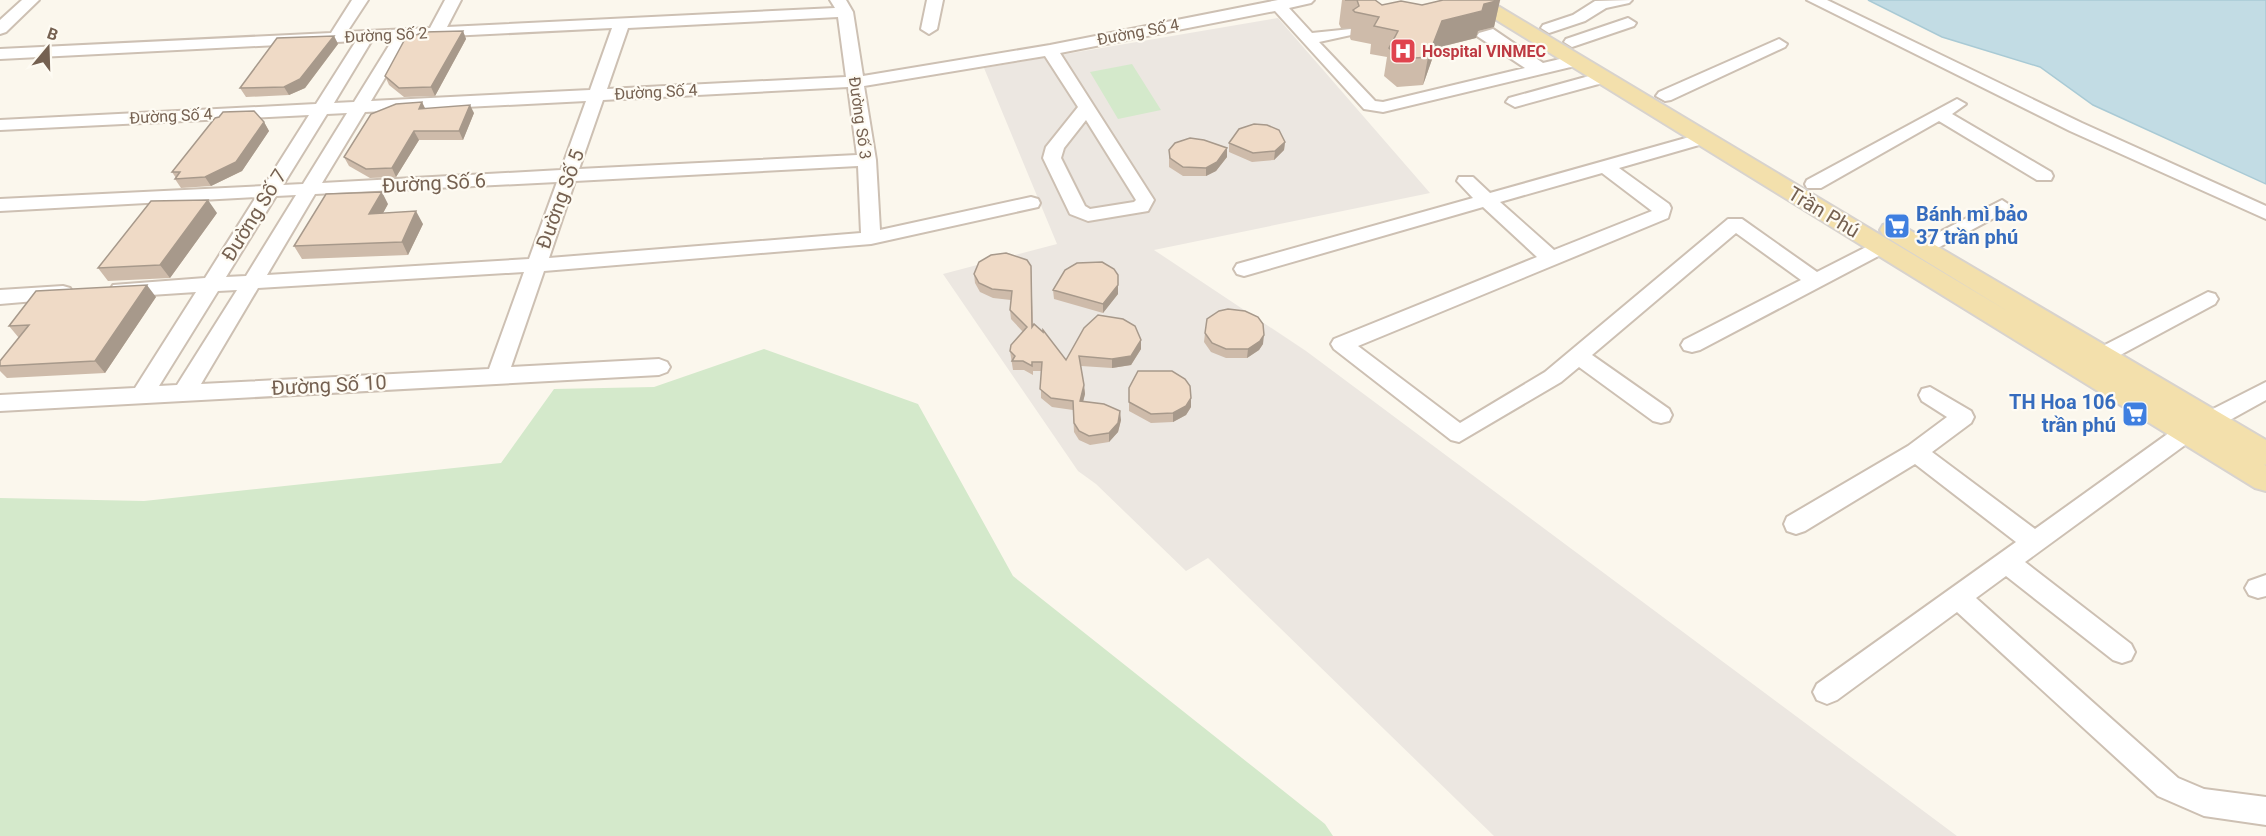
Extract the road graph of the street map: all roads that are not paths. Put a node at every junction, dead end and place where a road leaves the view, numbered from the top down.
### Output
1 (31, 0) edge
2 (360, 0) edge
3 (453, 0) edge
4 (935, 0) edge
5 (1306, 0) edge
6 (1474, 0) edge
7 (1502, 0) edge
8 (1624, 0) edge
9 (1815, 0) edge
10 (1278, 5) junction
11 (841, 6) edge
12 (622, 23) junction
13 (1628, 23) dead end
14 (0, 28) edge
15 (1549, 28) junction
16 (929, 29) dead end
17 (436, 32) junction
18 (1345, 32) edge
19 (404, 34) junction
20 (1489, 35) edge
21 (367, 36) junction
22 (336, 37) junction
23 (1308, 39) junction
24 (1779, 44) dead end
25 (1050, 50) junction
26 (1573, 52) junction
27 (0, 54) edge
28 (1540, 69) junction
29 (1600, 78) junction
30 (855, 82) junction
31 (597, 95) junction
32 (1665, 96) junction
33 (1515, 102) dead end
34 (1957, 104) dead end
35 (359, 106) junction
36 (1087, 107) junction
37 (322, 108) junction
38 (1940, 114) junction
39 (0, 125) edge
40 (1700, 139) junction
41 (867, 160) junction
42 (1605, 166) junction
43 (568, 176) junction
44 (2044, 176) dead end
45 (1466, 181) dead end
46 (1814, 184) junction
47 (308, 189) junction
48 (270, 191) junction
49 (1488, 200) junction
50 (1031, 202) dead end
51 (0, 206) edge
52 (2002, 206) dead end
53 (2266, 213) edge
54 (871, 238) junction
55 (1881, 247) junction
56 (1923, 248) junction
57 (1551, 259) junction
58 (536, 265) junction
59 (1244, 269) dead end
60 (1815, 280) junction
61 (252, 282) junction
62 (211, 284) junction
63 (106, 291) edge
64 (82, 292) edge
65 (0, 297) edge
66 (2208, 299) dead end
67 (1692, 345) dead end
68 (2103, 355) junction
69 (1578, 356) junction
70 (659, 367) dead end
71 (497, 376) junction
72 (2266, 390) edge
73 (184, 393) junction
74 (142, 395) junction
75 (1930, 395) dead end
76 (0, 403) edge
77 (1661, 415) dead end
78 (2211, 420) junction
79 (2188, 431) junction
80 (1916, 452) junction
81 (2266, 454) edge
82 (2266, 480) edge
83 (1796, 524) dead end
84 (2033, 541) junction
85 (2005, 561) junction
86 (1957, 596) junction
87 (2122, 652) dead end
88 (1827, 692) dead end
89 (2266, 811) edge

1 - 14 street
2 - 22 street
3 - 17 street
4 - 16 street
5 - 10 street, Đường Số 4
6 - 26 main road, Trần Phú
7 - 15 main road, Trần Phú
8 - 15 street
9 - 53 street
10 - 23 street
10 - 25 street, Đường Số 4
11 - 12 street, Đường Số 2
11 - 30 street, Đường Số 3
12 - 17 street, Đường Số 2
12 - 31 street, Đường Số 5
13 - 26 street
15 - 26 main road, Trần Phú
17 - 19 street, Đường Số 2
18 - 23 street
19 - 21 street, Đường Số 2
19 - 35 street, Đường Số 7
20 - 28 street
21 - 22 street, Đường Số 2
21 - 37 street, Đường Số 7
22 - 27 street, Đường Số 2
23 - 28 street
24 - 32 street
25 - 30 street, Đường Số 4
25 - 36 street
26 - 28 street
26 - 29 main road, Trần Phú
26 - 32 main road, Trần Phú
29 - 33 street
29 - 40 main road, Trần Phú
30 - 31 street, Đường Số 4
30 - 41 street, Đường Số 3
31 - 35 street, Đường Số 4
31 - 43 street, Đường Số 5
32 - 46 main road, Trần Phú
34 - 38 street
35 - 37 street, Đường Số 4
35 - 47 street, Đường Số 7
36 - 36 street
37 - 39 street, Đường Số 4
37 - 48 street, Đường Số 7
38 - 44 street
38 - 46 street
40 - 42 street
40 - 55 main road, Trần Phú
41 - 43 street, Đường Số 6
41 - 54 street, Đường Số 3
42 - 49 street
42 - 57 street
43 - 47 street, Đường Số 6
43 - 58 street, Đường Số 5
45 - 49 street
46 - 56 main road, Trần Phú
47 - 48 street, Đường Số 6
47 - 61 street, Đường Số 7
48 - 51 street, Đường Số 6
48 - 62 street, Đường Số 7
49 - 57 street
49 - 59 street
50 - 54 street
52 - 56 street
54 - 58 street
55 - 60 street
55 - 79 main road, Trần Phú
56 - 68 main road, Trần Phú
57 - 69 street
58 - 61 street
58 - 71 street, Đường Số 5
60 - 67 street
60 - 69 street
61 - 62 street
61 - 73 street, Đường Số 7
62 - 63 street
62 - 74 street, Đường Số 7
64 - 65 street
66 - 68 street
68 - 78 main road, Trần Phú
69 - 77 street
70 - 71 street, Đường Số 10
71 - 73 street, Đường Số 10
72 - 78 street
73 - 74 street, Đường Số 10
74 - 76 street, Đường Số 10
75 - 80 street
78 - 81 main road, Trần Phú
79 - 82 main road, Trần Phú
79 - 84 street
80 - 83 street
80 - 84 street
84 - 85 street
85 - 86 street
85 - 87 street
86 - 88 street
86 - 89 street

